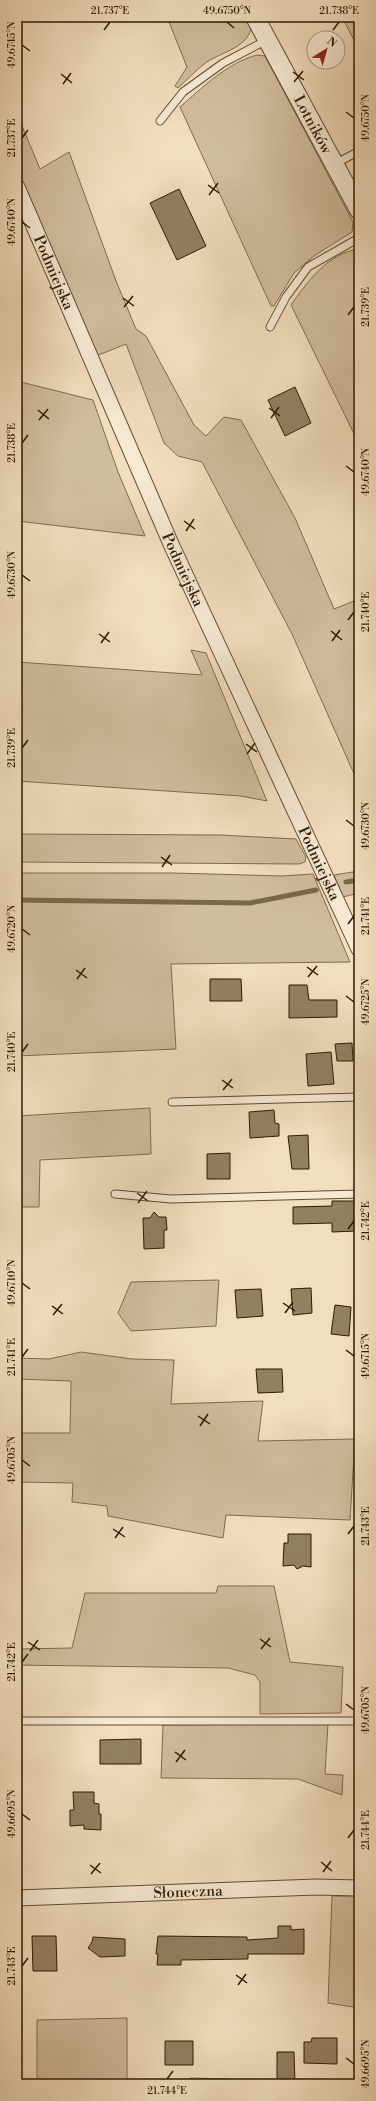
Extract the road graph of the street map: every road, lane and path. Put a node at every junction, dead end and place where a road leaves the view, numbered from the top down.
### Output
1 (255, 17) edge
2 (267, 40) junction
3 (160, 121) dead end
4 (359, 151) edge
5 (335, 165) junction
6 (17, 187) edge
7 (359, 210) edge
8 (359, 238) edge
9 (270, 327) dead end
10 (359, 949) edge
11 (359, 1097) edge
12 (172, 1102) dead end
13 (116, 1194) dead end
14 (359, 1194) edge
15 (17, 1721) edge
16 (359, 1721) edge
17 (359, 1888) edge
18 (17, 1898) edge

1 - 2 street, Lotników
2 - 3 lane
2 - 5 street, Lotników
4 - 5 lane
5 - 7 street, Lotników
6 - 10 street, Podmiejska
8 - 9 lane
11 - 12 lane
13 - 14 lane
15 - 16 lane
17 - 18 street, Słoneczna

